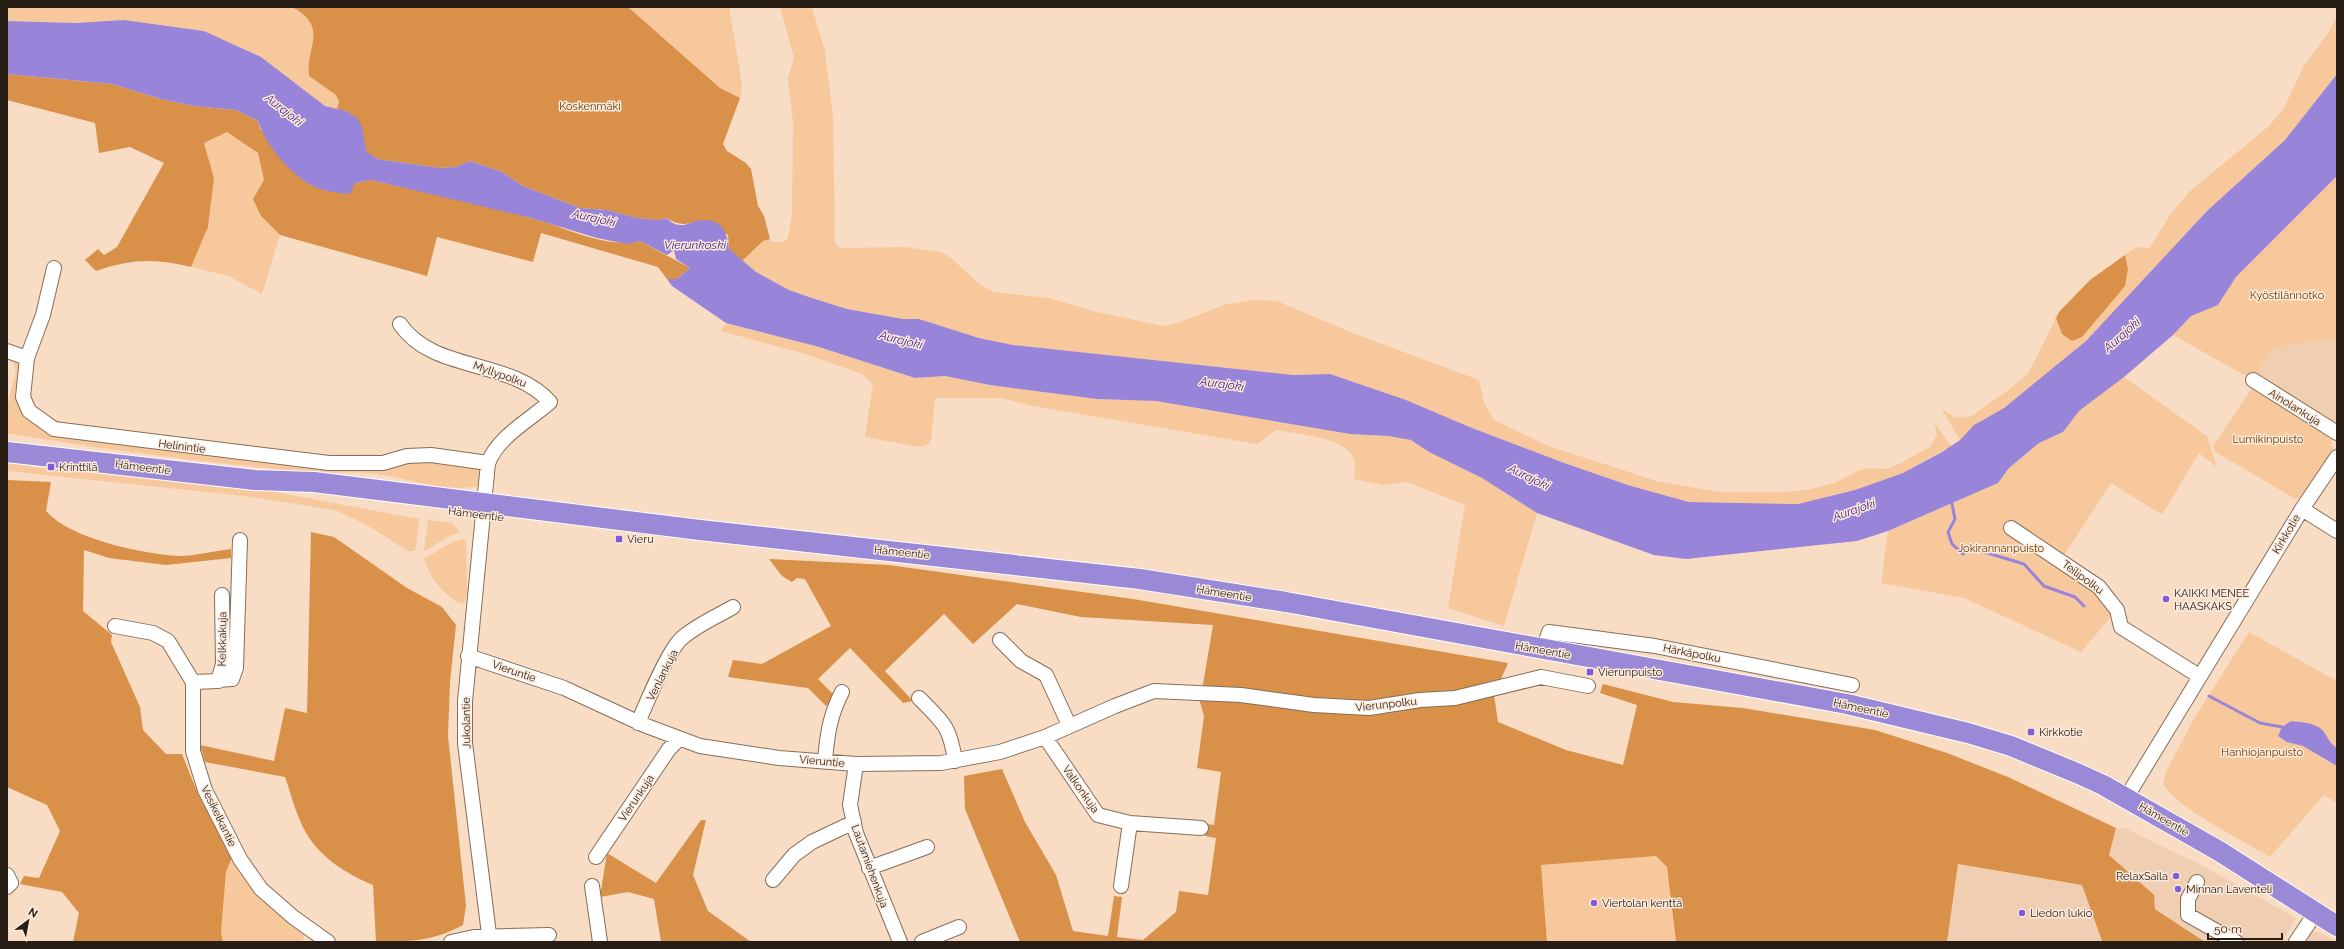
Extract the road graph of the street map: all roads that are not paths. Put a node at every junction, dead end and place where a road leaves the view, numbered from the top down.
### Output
1 (54, 268) dead end
2 (400, 324) dead end
3 (7, 351) edge
4 (27, 358) junction
5 (2253, 380) dead end
6 (2337, 433) edge
7 (7, 452) edge
8 (2337, 457) edge
9 (488, 464) junction
10 (2302, 509) junction
11 (485, 510) junction
12 (2011, 528) dead end
13 (2337, 532) edge
14 (240, 540) dead end
15 (222, 595) dead end
16 (733, 607) dead end
17 (115, 626) dead end
18 (1000, 640) dead end
19 (1543, 650) junction
20 (468, 656) junction
21 (2200, 676) junction
22 (218, 680) junction
23 (193, 682) junction
24 (1852, 685) dead end
25 (1588, 686) dead end
26 (842, 692) dead end
27 (1181, 693) joint
28 (919, 698) dead end
29 (638, 723) junction
30 (1069, 725) junction
31 (1045, 737) junction
32 (678, 740) junction
33 (825, 761) junction
34 (955, 761) junction
35 (856, 764) junction
36 (2126, 798) junction
37 (854, 822) junction
38 (1130, 822) junction
39 (1201, 828) dead end
40 (926, 847) dead end
41 (596, 857) dead end
42 (869, 868) junction
43 (7, 876) edge
44 (773, 880) dead end
45 (2197, 882) dead end
46 (592, 886) dead end
47 (1121, 886) dead end
48 (7, 887) edge
49 (2316, 912) junction
50 (2337, 926) edge
51 (959, 927) dead end
52 (548, 935) dead end
53 (490, 939) edge
54 (328, 942) edge
55 (451, 942) edge
56 (600, 942) edge
57 (900, 942) edge
58 (922, 942) edge
59 (2236, 942) edge
60 (2296, 942) edge

1 - 4 street, Helinintie
2 - 9 street, Myllypolku
3 - 4 street
4 - 9 street, Helinintie
5 - 6 street, Ainolankuja
7 - 11 highway, Hämeentie
8 - 10 street, Kirkkotie
9 - 11 street
10 - 13 street
10 - 21 street, Kirkkotie
11 - 19 highway, Hämeentie
11 - 20 street, Jukolantie
12 - 21 street, Teilipolku
14 - 22 street
15 - 22 street, Kelkkakuja
16 - 29 street, Venlankuja
17 - 23 street
18 - 30 street
19 - 24 street, Härkäpolku
19 - 36 highway, Hämeentie
20 - 29 street, Vieruntie
20 - 53 street, Jukolantie
21 - 36 street, Kirkkotie
22 - 23 street, Kelkkakuja
23 - 54 street, Vesikelkantie
25 - 27 street, Vierunpolku
26 - 33 street
27 - 30 street, Vieruntie
28 - 34 street
29 - 32 street, Vieruntie
30 - 31 street, Vieruntie
31 - 34 street, Vieruntie
31 - 38 street, Valkonkuja
32 - 33 street, Vieruntie
32 - 41 street, Vierunkuja
33 - 35 street, Vieruntie
34 - 35 street, Vieruntie
35 - 37 street, Lautamiehenkuja
36 - 49 highway, Hämeentie
37 - 42 street, Lautamiehenkuja
37 - 44 street
38 - 39 street, Valkonkuja
38 - 47 street
40 - 42 street
42 - 57 street, Lautamiehenkuja
43 - 48 street
45 - 59 street
46 - 56 street
49 - 50 highway, Hämeentie
49 - 60 street
51 - 58 street
52 - 53 street
53 - 55 street

